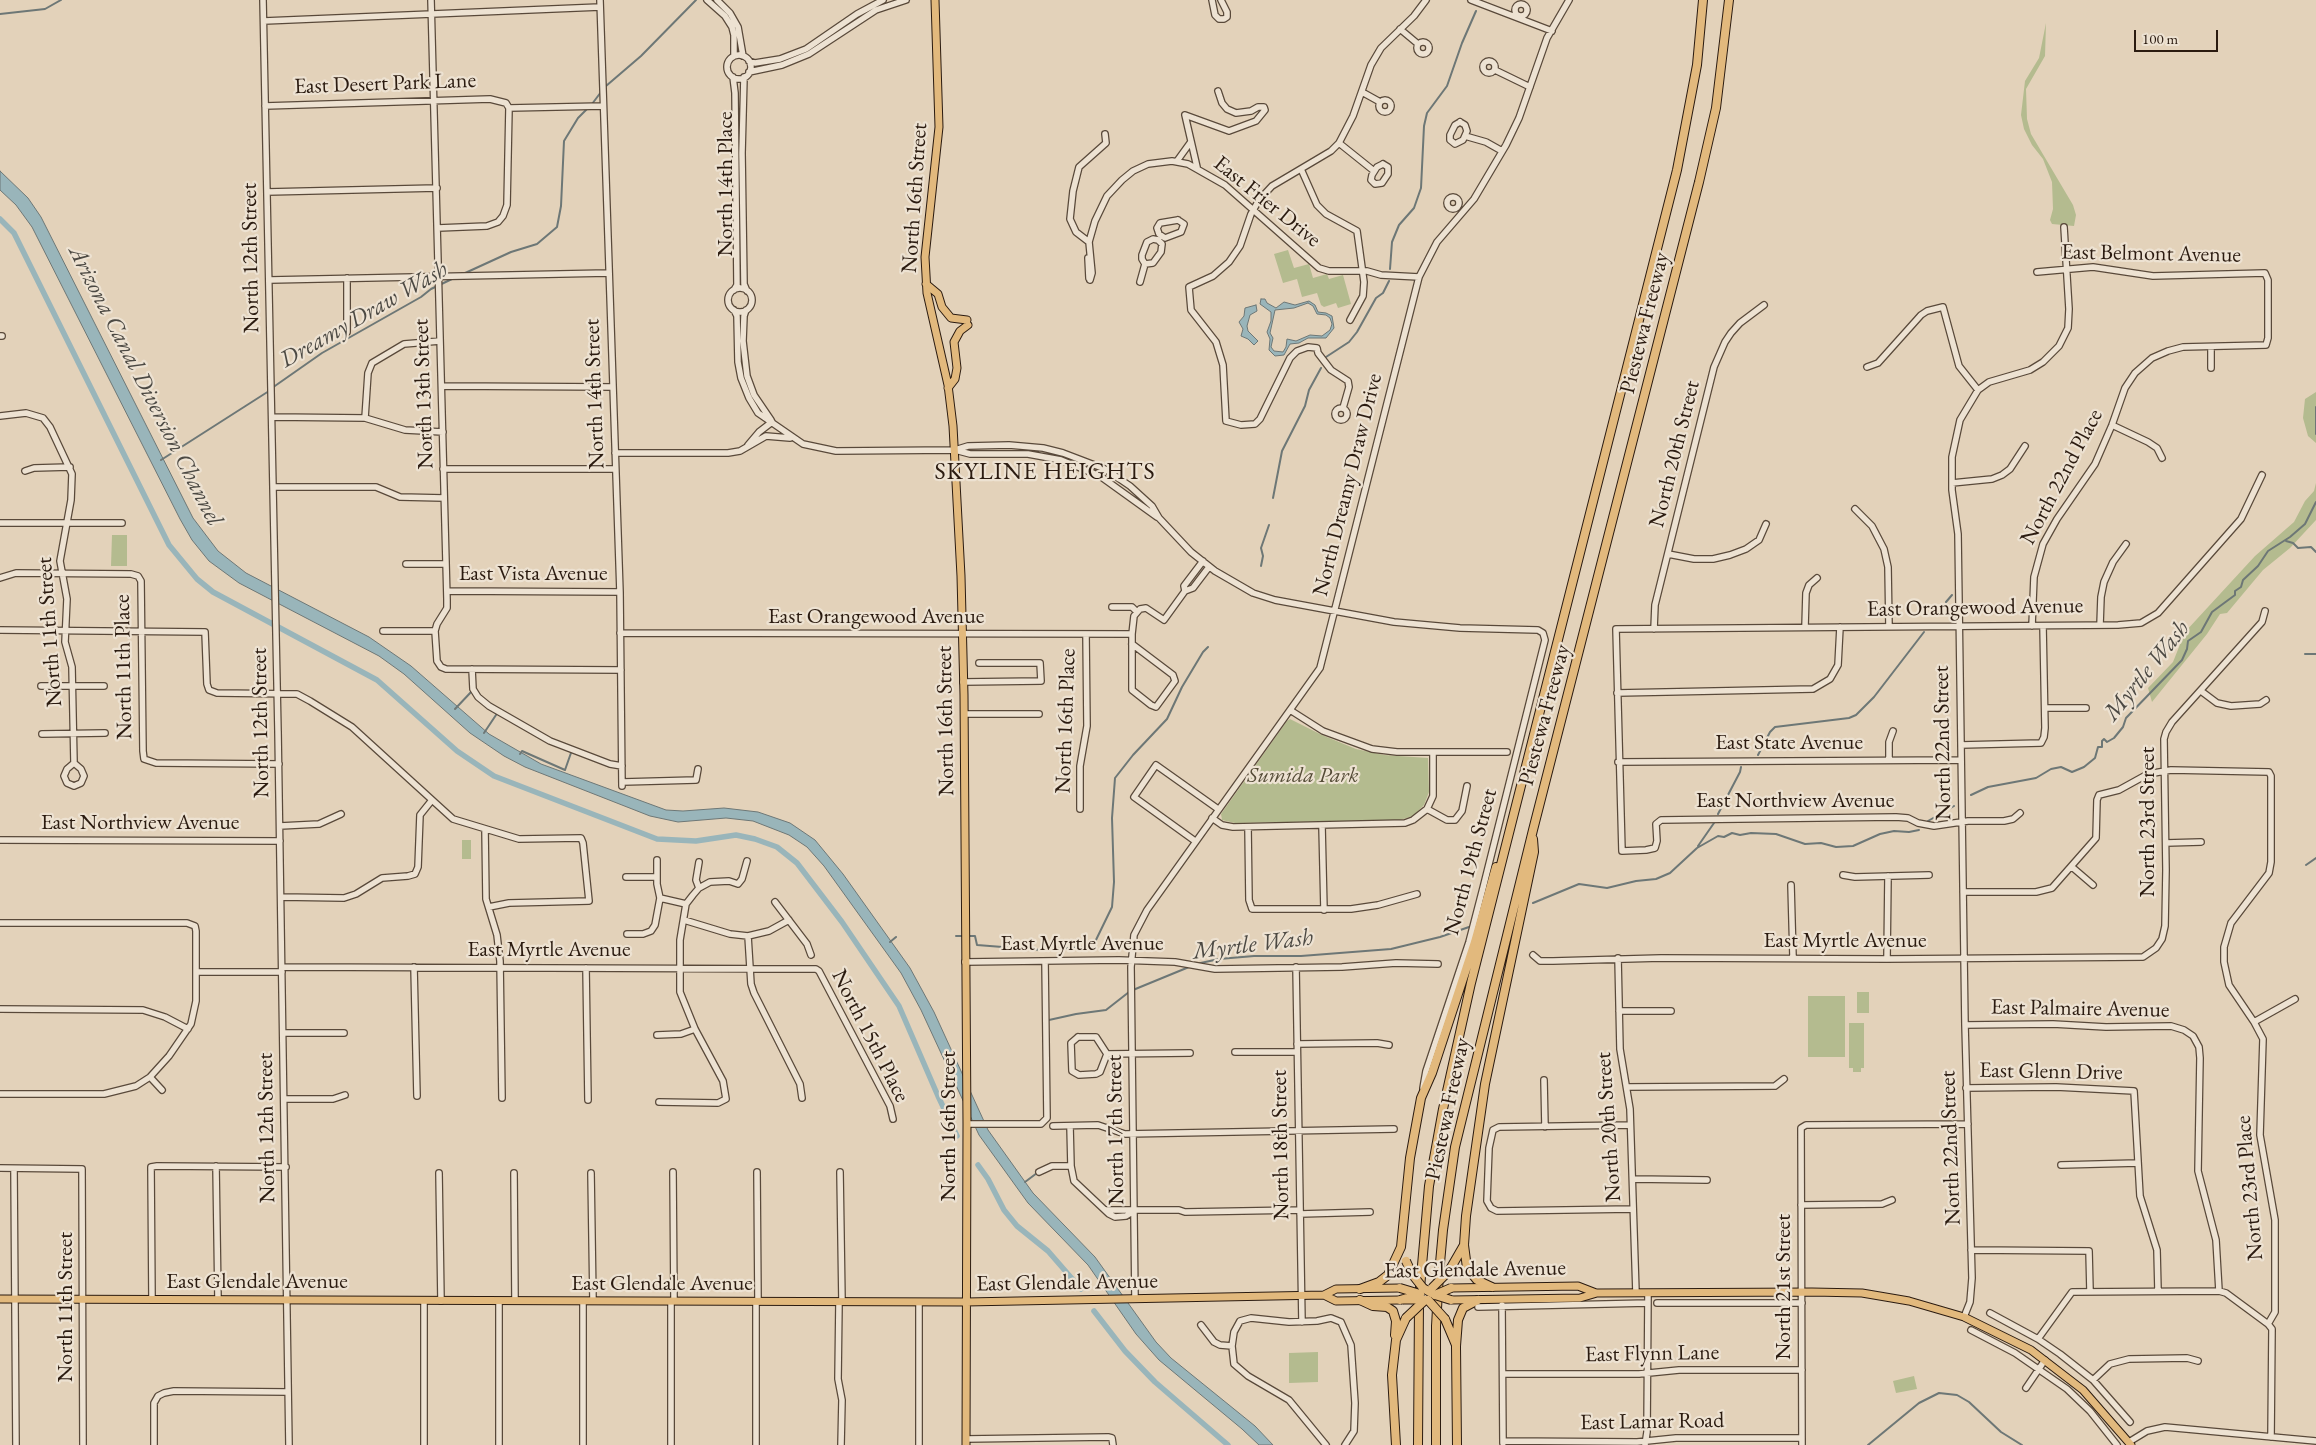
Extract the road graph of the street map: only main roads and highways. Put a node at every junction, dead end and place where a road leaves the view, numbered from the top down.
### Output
1 (935, 0) edge
2 (1703, 0) edge
3 (1729, 0) edge
4 (926, 284) junction
5 (948, 388) junction
6 (1533, 830) junction
7 (1510, 831) junction
8 (1464, 1245) junction
9 (1401, 1247) junction
10 (1492, 1287) junction
11 (1400, 1288) joint
12 (1451, 1288) joint
13 (1360, 1289) junction
14 (1597, 1293) junction
15 (1427, 1294) junction
16 (1324, 1295) junction
17 (0, 1299) edge
18 (1360, 1300) junction
19 (1400, 1300) joint
20 (1452, 1300) joint
21 (966, 1302) junction
22 (1478, 1304) junction
23 (1396, 1340) junction
24 (1456, 1346) junction
25 (966, 1442) edge
26 (2130, 1444) edge
27 (1396, 1445) edge
28 (1418, 1445) edge
29 (1436, 1445) edge
30 (1457, 1445) edge

1 - 4 main road, North 16th Street
2 - 7 highway, Piestewa Freeway
3 - 6 highway, Piestewa Freeway
4 - 5 main road, North 16th Street
4 - 5 main road
5 - 21 main road, North 16th Street
6 - 8 highway
6 - 29 highway, Piestewa Freeway
7 - 9 highway
7 - 28 highway, Piestewa Freeway
8 - 10 highway
8 - 15 highway, bridge
9 - 13 highway
9 - 15 highway, bridge
10 - 12 main road, East Glendale Avenue
10 - 14 main road, East Glendale Avenue
11 - 13 main road, East Glendale Avenue
11 - 15 highway, bridge
12 - 15 highway, bridge
13 - 16 main road, East Glendale Avenue
14 - 22 main road, East Glendale Avenue
14 - 26 main road, East Glendale Avenue
15 - 19 highway, bridge
15 - 20 highway, bridge
15 - 23 highway, bridge
15 - 24 highway, bridge
16 - 18 main road, East Glendale Avenue
16 - 21 main road, East Glendale Avenue
17 - 21 main road, East Glendale Avenue
18 - 19 main road, East Glendale Avenue
18 - 23 highway
20 - 22 main road, East Glendale Avenue
21 - 25 main road, North 16th Street
22 - 24 highway
23 - 27 highway
24 - 30 highway

